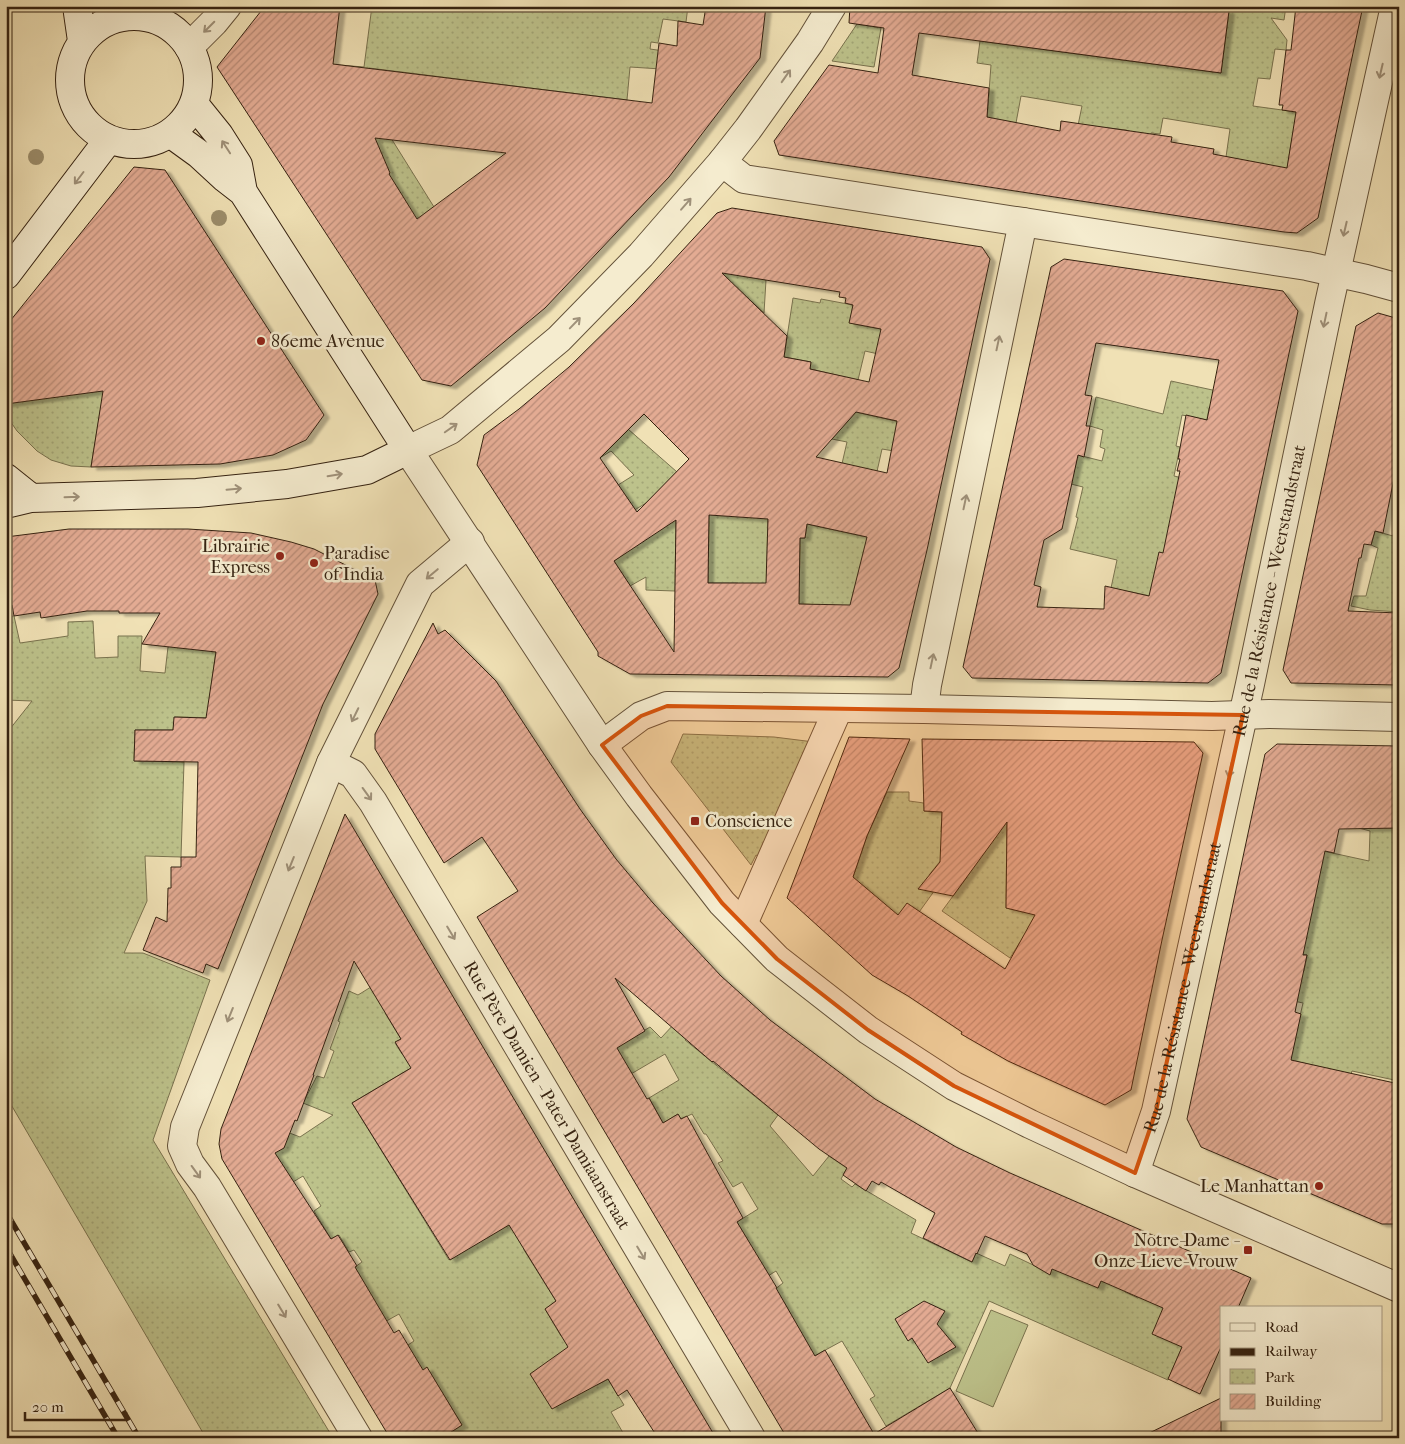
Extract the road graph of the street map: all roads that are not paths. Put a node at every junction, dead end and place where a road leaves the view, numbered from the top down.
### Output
1 (77, 6) edge
2 (227, 6) edge
3 (832, 6) edge
4 (1395, 6) edge
5 (141, 12) edge
6 (82, 41) junction
7 (189, 47) junction
8 (194, 104) junction
9 (170, 133) junction
10 (109, 139) junction
11 (722, 162) junction
12 (243, 192) junction
13 (1023, 222) junction
14 (1336, 272) junction
15 (6, 275) edge
16 (1399, 288) edge
17 (408, 450) junction
18 (6, 478) edge
19 (18, 501) edge
20 (470, 542) junction
21 (838, 709) junction
22 (924, 709) junction
23 (1242, 715) junction
24 (1399, 717) edge
25 (602, 745) junction
26 (331, 763) junction
27 (743, 924) junction
28 (1135, 1173) junction
29 (1399, 1288) edge
30 (358, 1438) edge
31 (751, 1438) edge

1 - 6 street
2 -> 7 street
11 -> 3 street
4 -> 14 street, Rue de la Résistance - Weerstandstraat
5 - 6 street
5 - 7 street
6 - 10 street
7 - 8 street
8 - 9 street
12 -> 8 street
9 - 10 street
9 - 12 street
10 -> 15 street
11 - 13 street
17 -> 11 street
12 - 17 street
13 - 14 street
22 -> 13 street
14 - 16 street
14 -> 23 street, Rue de la Résistance - Weerstandstraat
19 -> 17 street
17 - 20 street
18 - 19 street
20 - 25 street
20 -> 26 street
21 - 22 street
21 - 25 street
21 - 27 street
22 - 23 street
23 - 24 street
23 -> 28 street, Rue de la Résistance - Weerstandstraat
25 - 27 street
26 -> 30 street
26 -> 31 street, Rue Père Damien - Pater Damiaanstraat
27 - 28 street
28 - 29 street

